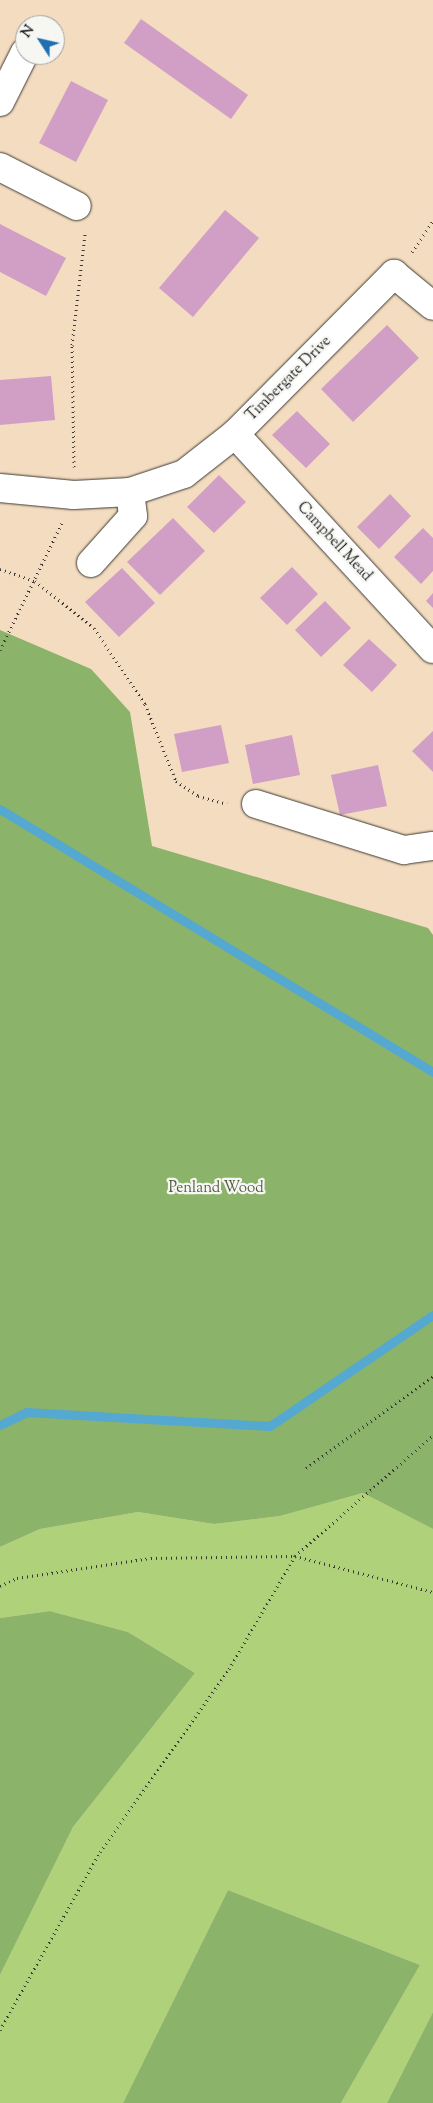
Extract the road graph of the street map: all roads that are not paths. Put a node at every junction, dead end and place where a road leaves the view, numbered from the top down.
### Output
1 (18, 65) edge
2 (0, 102) edge
3 (3, 168) edge
4 (77, 206) road end
5 (433, 306) edge
6 (235, 434) junction
7 (0, 488) edge
8 (130, 492) junction
9 (91, 562) dead end
10 (433, 649) edge
11 (256, 804) road end
12 (433, 846) edge

1 - 2 street
3 - 4 street
5 - 6 street, Timbergate Drive
6 - 8 street, Timbergate Drive
6 - 10 street, Campbell Mead
7 - 8 street, Timbergate Drive
8 - 9 street
11 - 12 street

